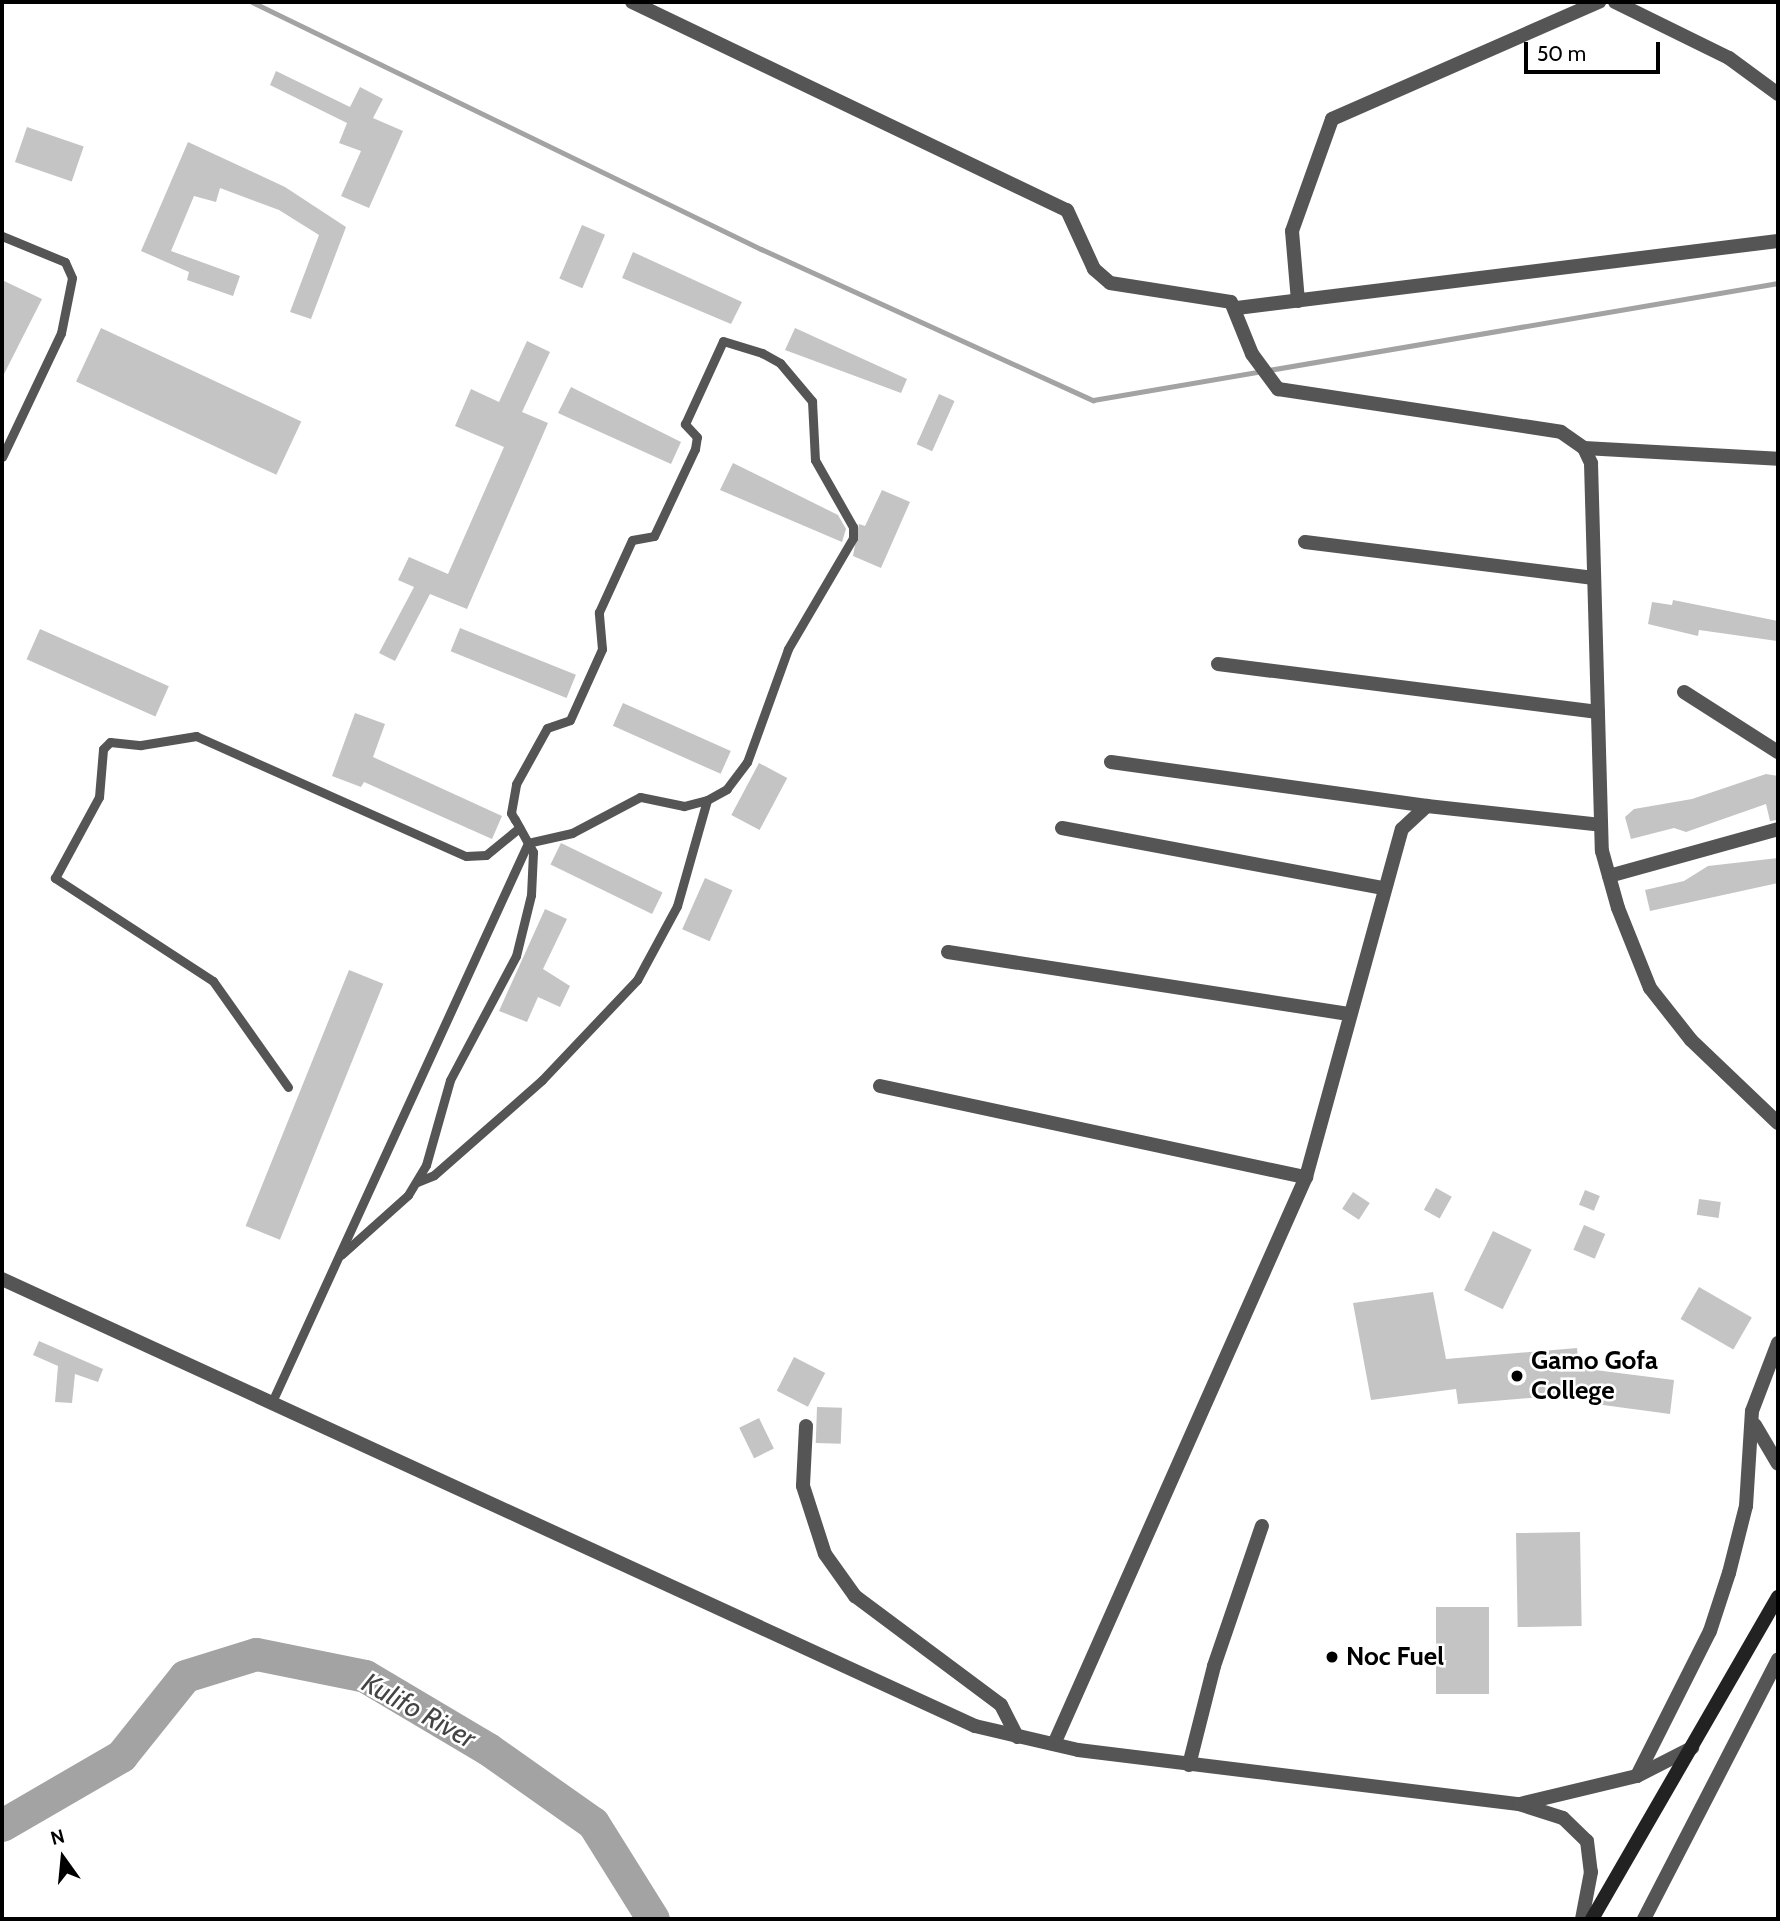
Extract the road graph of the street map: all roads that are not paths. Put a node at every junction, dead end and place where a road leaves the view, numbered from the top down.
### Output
1 (632, 2) edge
2 (1599, 2) edge
3 (1615, 2) edge
4 (1778, 94) edge
5 (2, 236) edge
6 (1778, 241) edge
7 (1298, 301) junction
8 (1237, 308) junction
9 (1584, 448) junction
10 (2, 457) edge
11 (1778, 459) edge
12 (1305, 542) dead end
13 (1594, 578) junction
14 (1218, 664) dead end
15 (1684, 692) dead end
16 (1598, 712) junction
17 (1778, 752) edge
18 (1111, 762) dead end
19 (707, 800) junction
20 (1427, 806) junction
21 (1601, 825) junction
22 (519, 828) junction
23 (1062, 828) dead end
24 (1778, 829) edge
25 (528, 843) junction
26 (1609, 876) junction
27 (1383, 888) junction
28 (948, 952) dead end
29 (1350, 1014) junction
30 (880, 1086) dead end
31 (288, 1087) dead end
32 (1778, 1123) edge
33 (1306, 1177) junction
34 (417, 1182) junction
35 (341, 1255) junction
36 (2, 1279) edge
37 (1778, 1343) edge
38 (271, 1404) junction
39 (1752, 1410) junction
40 (806, 1426) dead end
41 (1778, 1464) edge
42 (1262, 1527) dead end
43 (1778, 1597) edge
44 (1778, 1659) edge
45 (1017, 1737) junction
46 (1054, 1744) junction
47 (1692, 1748) junction
48 (1189, 1765) junction
49 (1637, 1776) junction
50 (1519, 1804) junction
51 (1582, 1919) edge
52 (1591, 1919) edge
53 (1644, 1919) edge

1 - 8 street
2 - 7 street
3 - 4 street
5 - 10 lane
6 - 7 street
7 - 8 street
8 - 9 street
9 - 11 street
9 - 13 street
12 - 13 street
13 - 16 street
14 - 16 street
15 - 17 street
16 - 21 street
18 - 20 street
19 - 22 lane
19 - 25 lane
19 - 34 lane
20 - 21 street
20 - 27 street
21 - 26 street
22 - 25 lane
22 - 31 lane
23 - 27 street
24 - 26 street
25 - 34 lane
25 - 35 lane
26 - 32 street
27 - 29 street
28 - 29 street
29 - 33 street
30 - 33 street
33 - 46 street
34 - 35 lane
35 - 38 lane
36 - 38 street
37 - 39 street
38 - 45 street
39 - 41 street
39 - 49 street
40 - 45 street
42 - 48 street
43 - 47 main road
44 - 53 street
45 - 46 street
46 - 48 street
47 - 49 street
47 - 52 main road
48 - 50 street
49 - 50 street
50 - 51 street

